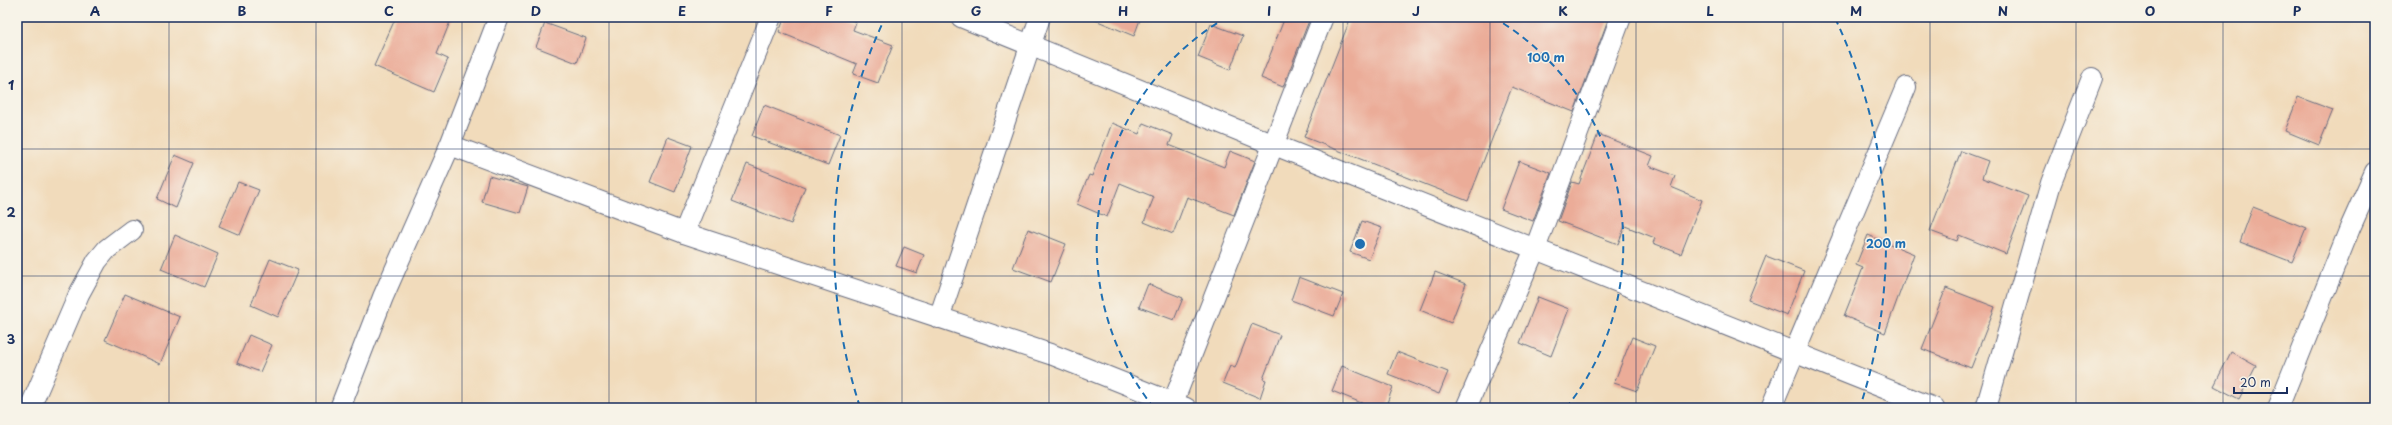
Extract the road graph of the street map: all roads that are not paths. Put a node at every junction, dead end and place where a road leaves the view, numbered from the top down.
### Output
1 (499, 17) edge
2 (771, 17) edge
3 (961, 17) edge
4 (1040, 17) edge
5 (1322, 17) edge
6 (1621, 17) edge
7 (1030, 45) junction
8 (2092, 78) dead end
9 (1906, 87) dead end
10 (1272, 144) junction
11 (450, 146) junction
12 (2375, 172) edge
13 (132, 230) dead end
14 (684, 233) junction
15 (1536, 249) junction
16 (939, 318) junction
17 (1794, 353) junction
18 (1177, 406) edge
19 (30, 408) edge
20 (340, 408) edge
21 (1466, 408) edge
22 (1770, 408) edge
23 (1934, 408) edge
24 (1986, 408) edge
25 (2278, 408) edge

1 - 11 street
2 - 14 street
3 - 7 street
4 - 7 street
5 - 10 street
6 - 15 street
7 - 10 street
7 - 16 street
8 - 24 street
9 - 17 street
10 - 15 street
10 - 18 street
11 - 14 street
11 - 20 street
12 - 25 street
13 - 19 street
14 - 16 street
15 - 17 street
15 - 21 street
16 - 18 street
17 - 22 street
17 - 23 street

